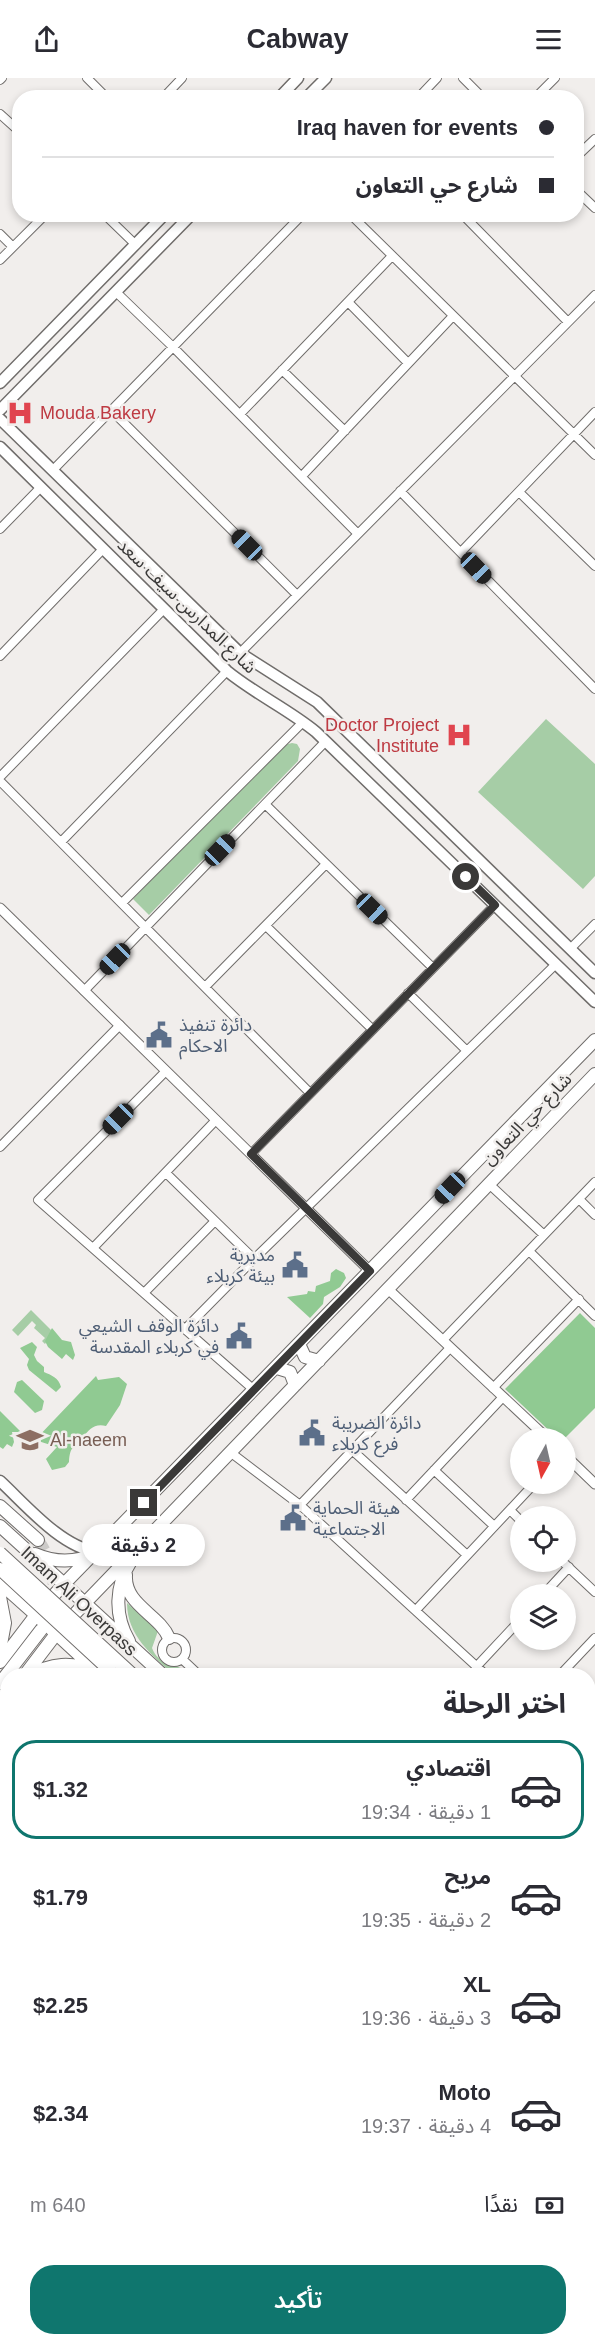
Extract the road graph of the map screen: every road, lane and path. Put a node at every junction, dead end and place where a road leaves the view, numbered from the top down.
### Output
1 (87, 78) edge
2 (182, 78) edge
3 (298, 78) edge
4 (326, 78) edge
5 (437, 78) edge
6 (463, 78) edge
7 (555, 78) edge
8 (99, 90) edge
9 (171, 90) edge
10 (287, 90) edge
11 (314, 90) edge
12 (426, 90) edge
13 (475, 90) edge
14 (543, 90) edge
15 (0, 114) edge
16 (12, 125) edge
17 (595, 139) edge
18 (584, 149) edge
19 (584, 198) edge
20 (595, 208) edge
21 (38, 222) edge
22 (113, 222) edge
23 (157, 222) edge
24 (184, 222) edge
25 (295, 222) edge
26 (358, 222) edge
27 (470, 222) edge
28 (0, 234) edge
29 (136, 244) junction
30 (13, 247) junction
31 (392, 256) junction
32 (0, 260) edge
33 (116, 292) junction
34 (595, 294) edge
35 (348, 302) junction
36 (453, 316) junction
37 (567, 322) junction
38 (173, 347) junction
39 (408, 363) junction
40 (282, 370) junction
41 (514, 376) junction
42 (0, 383) edge
43 (0, 410) edge
44 (111, 410) junction
45 (595, 412) edge
46 (240, 414) junction
47 (0, 418) edge
48 (345, 431) junction
49 (574, 434) junction
50 (0, 447) edge
51 (595, 455) edge
52 (53, 470) junction
53 (302, 476) junction
54 (40, 487) junction
55 (72, 489) junction
56 (400, 491) junction
57 (519, 492) junction
58 (56, 502) junction
59 (86, 503) junction
60 (71, 517) junction
61 (0, 529) edge
62 (358, 534) junction
63 (103, 549) junction
64 (461, 552) junction
65 (595, 566) edge
66 (297, 595) junction
67 (164, 609) junction
68 (240, 653) junction
69 (0, 656) edge
70 (227, 671) junction
71 (595, 689) edge
72 (303, 722) junction
73 (325, 742) junction
74 (0, 779) edge
75 (265, 804) junction
76 (61, 842) junction
77 (464, 846) junction
78 (449, 861) junction
79 (326, 864) junction
80 (482, 864) junction
81 (466, 877) junction
82 (122, 903) junction
83 (495, 905) junction
84 (0, 908) edge
85 (595, 924) edge
86 (266, 926) junction
87 (146, 927) junction
88 (570, 949) junction
89 (556, 964) junction
90 (433, 968) junction
91 (595, 973) edge
92 (205, 987) junction
93 (84, 991) junction
94 (408, 993) junction
95 (595, 1002) edge
96 (120, 1025) junction
97 (372, 1029) junction
98 (595, 1040) edge
99 (467, 1050) junction
100 (166, 1071) junction
101 (595, 1074) edge
102 (310, 1093) junction
103 (216, 1120) junction
104 (0, 1147) edge
105 (251, 1154) junction
106 (166, 1173) junction
107 (595, 1182) edge
108 (489, 1184) junction
109 (579, 1199) junction
110 (306, 1209) junction
111 (595, 1215) edge
112 (215, 1221) junction
113 (544, 1235) junction
114 (93, 1248) junction
115 (529, 1251) junction
116 (254, 1259) junction
117 (370, 1271) junction
118 (388, 1289) junction
119 (144, 1293) junction
120 (579, 1299) junction
121 (595, 1316) edge
122 (185, 1329) junction
123 (299, 1344) junction
124 (447, 1344) junction
125 (319, 1361) junction
126 (277, 1368) junction
127 (295, 1385) junction
128 (493, 1388) junction
129 (254, 1390) junction
130 (503, 1397) junction
131 (536, 1428) edge
132 (352, 1450) junction
133 (230, 1452) junction
134 (576, 1466) edge
135 (434, 1470) junction
136 (0, 1481) edge
137 (595, 1484) edge
138 (525, 1494) edge
139 (406, 1500) junction
140 (300, 1505) junction
141 (0, 1506) edge
142 (514, 1506) edge
143 (510, 1510) edge
144 (0, 1526) edge
145 (494, 1526) junction
146 (38, 1540) tunnel mouth
147 (21, 1545) junction
148 (141, 1545) junction
149 (97, 1552) junction
150 (0, 1553) edge
151 (467, 1555) junction
152 (128, 1566) junction
153 (0, 1569) edge
154 (574, 1572) edge
155 (0, 1583) edge
156 (64, 1584) junction
157 (595, 1592) edge
158 (0, 1597) edge
159 (85, 1603) junction
160 (416, 1610) junction
161 (36, 1616) junction
162 (41, 1630) dead end
163 (510, 1631) edge
164 (56, 1634) junction
165 (170, 1638) junction
166 (595, 1638) edge
167 (135, 1649) junction
168 (0, 1650) edge
169 (182, 1659) junction
170 (0, 1662) edge
171 (477, 1666) joint
172 (12, 1668) edge
173 (30, 1668) edge
174 (45, 1668) edge
175 (84, 1668) edge
176 (92, 1668) edge
177 (107, 1668) edge
178 (125, 1668) edge
179 (155, 1668) edge
180 (192, 1668) edge
181 (567, 1668) edge

1 - 8 street
2 - 9 street
3 - 10 main road
4 - 11 main road
5 - 12 street
6 - 13 street
7 - 14 street
15 - 16 street
17 - 18 street
19 - 20 street
21 - 30 street
22 - 29 street
23 - 29 main road
24 - 33 main road
25 - 38 street
26 - 31 street
27 - 37 street
28 - 30 street
29 - 42 main road
30 - 32 street
31 - 35 street
31 - 36 street
33 - 38 street
33 - 43 main road
34 - 37 street
35 - 39 street
35 - 40 street
36 - 39 street
36 - 41 street
37 - 41 street
38 - 44 street
38 - 46 street
39 - 48 street
40 - 46 street
40 - 48 street
41 - 49 street
41 - 56 street
44 - 52 street
44 - 66 street
45 - 49 street
46 - 53 street
47 - 52 main road, شارع المدارس سيف سعد
48 - 53 street
49 - 51 street
49 - 57 street
50 - 54 main road, شارع المدارس سيف سعد
52 - 55 main road, شارع المدارس سيف سعد
53 - 62 street
54 - 58 main road, شارع المدارس سيف سعد
54 - 61 street
55 - 58 main road
55 - 59 main road, شارع المدارس سيف سعد
56 - 62 street
56 - 64 street
57 - 64 street
57 - 65 street
58 - 60 main road, شارع المدارس سيف سعد
59 - 60 main road
59 - 68 main road, شارع المدارس سيف سعد
60 - 63 main road, شارع المدارس سيف سعد
62 - 66 street
63 - 67 main road, شارع المدارس سيف سعد
63 - 69 street
64 - 71 street
66 - 68 street
67 - 70 main road, شارع المدارس سيف سعد
67 - 74 street
68 - 77 main road, شارع المدارس سيف سعد
70 - 72 main road, شارع المدارس سيف سعد
70 - 76 street
72 - 73 main road, شارع المدارس سيف سعد
72 - 82 street
73 - 75 street
73 - 78 main road, شارع المدارس سيف سعد
74 - 76 street
75 - 79 street
75 - 87 street
76 - 82 street
77 - 78 main road
77 - 80 main road, شارع المدارس سيف سعد
78 - 81 main road, شارع المدارس سيف سعد
79 - 86 street
79 - 90 street
80 - 81 main road
80 - 88 main road, شارع المدارس سيف سعد
81 - 83 main road, شارع المدارس سيف سعد
82 - 87 street
83 - 89 main road, شارع المدارس سيف سعد
83 - 90 street
84 - 93 street
85 - 88 street
86 - 92 street
86 - 97 street
87 - 92 street
87 - 93 street
88 - 91 main road, شارع المدارس سيف سعد
89 - 95 main road, شارع المدارس سيف سعد
89 - 99 street
90 - 94 street
92 - 102 street
93 - 96 street
94 - 97 street
94 - 99 street
96 - 100 street
96 - 104 street
97 - 102 street
98 - 117 main road, شارع حي التعاون
99 - 110 street
100 - 103 street
100 - 114 street
101 - 108 main road, شارع حي التعاون
102 - 105 street
103 - 105 street
103 - 106 street
105 - 110 street
106 - 112 street
106 - 114 street
107 - 109 street
108 - 113 street
108 - 118 main road, شارع حي التعاون
109 - 111 street
109 - 113 street
110 - 116 street
110 - 117 street
112 - 116 street
112 - 119 street
113 - 115 street
114 - 119 street
115 - 120 street
115 - 124 street
116 - 122 street
117 - 123 main road, شارع حي التعاون
118 - 124 street
118 - 125 main road, شارع حي التعاون
119 - 122 street
120 - 121 street
120 - 128 street
122 - 129 street
123 - 125 main road
123 - 126 main road, شارع حي التعاون
124 - 128 street
124 - 132 street
125 - 127 main road, شارع حي التعاون
126 - 127 main road
126 - 129 main road, شارع حي التعاون
127 - 133 main road, شارع حي التعاون
128 - 130 street
129 - 149 main road, شارع حي التعاون
130 - 131 street
130 - 135 street
132 - 139 street
132 - 140 street
133 - 140 street
133 - 148 main road, شارع حي التعاون
134 - 137 street
135 - 139 street
135 - 145 street
136 - 149 main road
138 - 142 street
139 - 151 street
140 - 160 street
141 - 146 main road
143 - 145 street
144 - 147 main road
145 - 151 street
147 - 149 main road
147 - 156 main road
148 - 152 main road
148 - 159 main road, شارع حي التعاون
149 - 156 main road, شارع حي التعاون
150 - 178 main road, Imam Ali Overpass, bridge
151 - 160 street
152 - 165 main road
152 - 167 main road
153 - 177 main road, Imam Ali Overpass, bridge
154 - 157 street
155 - 161 main road
156 - 159 main road
156 - 161 main road, شارع حي التعاون
158 - 168 main road
159 - 164 main road, شارع حي التعاون
159 - 167 main road
160 - 171 street
161 - 164 main road
161 - 170 main road, شارع حي التعاون
162 - 172 main road
163 - 171 street
164 - 173 main road, شارع حي التعاون
164 - 176 main road
165 - 169 street
165 - 169 street
166 - 181 street
167 - 179 main road
169 - 180 street
174 - 175 main road

